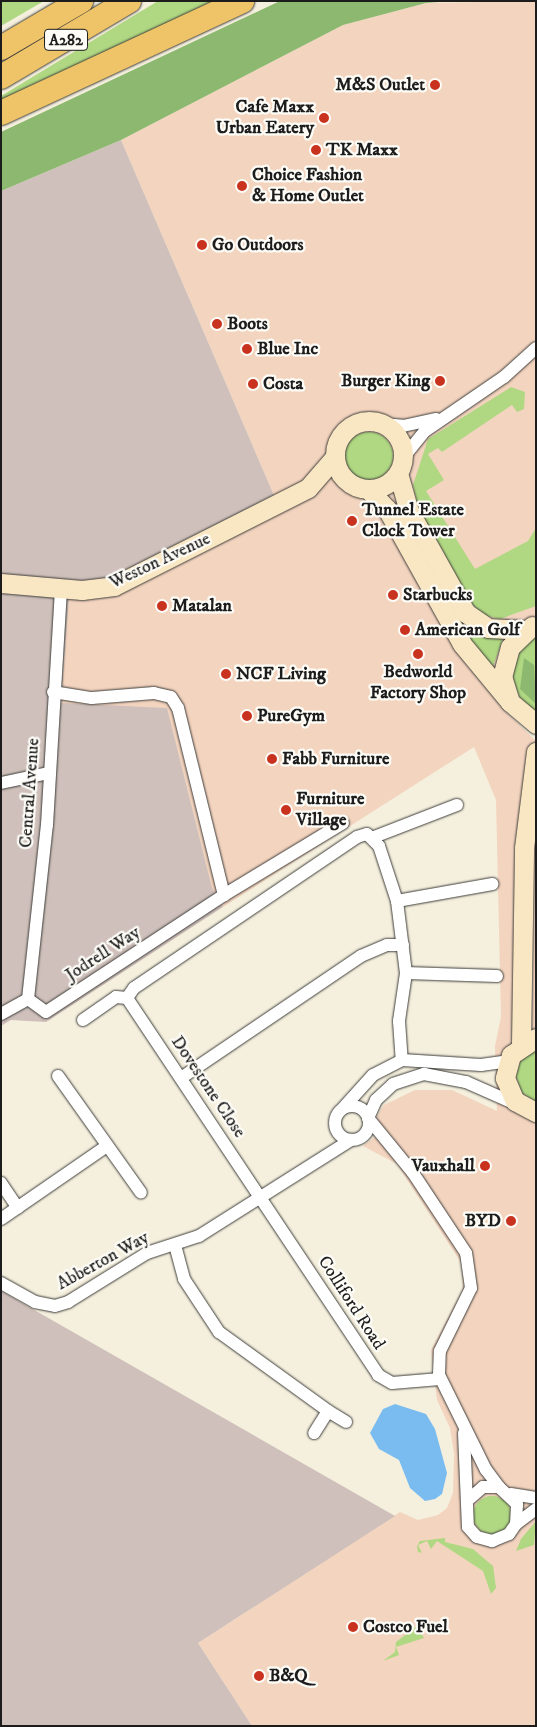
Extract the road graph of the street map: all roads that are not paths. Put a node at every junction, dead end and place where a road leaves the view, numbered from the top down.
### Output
1 (80, 1) edge
2 (129, 1) edge
3 (242, 1) edge
4 (1, 48) edge
5 (1, 77) edge
6 (1, 113) edge
7 (536, 348) edge
8 (441, 418) junction
9 (382, 424) junction
10 (334, 458) junction
11 (401, 466) junction
12 (348, 484) junction
13 (308, 488) junction
14 (369, 490) junction
15 (1, 583) edge
16 (61, 589) junction
17 (530, 627) edge
18 (52, 692) junction
19 (510, 702) junction
20 (532, 722) edge
21 (536, 746) edge
22 (536, 752) edge
23 (48, 773) junction
24 (1, 783) edge
25 (457, 805) dead end
26 (343, 823) dead end
27 (374, 837) junction
28 (492, 884) dead end
29 (224, 895) junction
30 (397, 901) junction
31 (403, 945) junction
32 (406, 973) junction
33 (497, 976) dead end
34 (127, 998) junction
35 (28, 999) junction
36 (1, 1014) edge
37 (83, 1020) dead end
38 (528, 1041) edge
39 (402, 1060) junction
40 (508, 1060) junction
41 (58, 1076) dead end
42 (181, 1078) junction
43 (344, 1107) junction
44 (529, 1110) edge
45 (368, 1118) junction
46 (335, 1123) junction
47 (355, 1138) junction
48 (107, 1146) junction
49 (320, 1155) junction
50 (401, 1158) junction
51 (1, 1184) edge
52 (140, 1193) dead end
53 (260, 1196) junction
54 (18, 1208) junction
55 (1, 1219) edge
56 (176, 1245) junction
57 (1, 1283) edge
58 (440, 1379) junction
59 (328, 1411) junction
60 (346, 1422) dead end
61 (464, 1428) junction
62 (314, 1433) dead end
63 (499, 1488) junction
64 (511, 1494) junction
65 (536, 1498) edge
66 (467, 1501) junction
67 (536, 1509) edge
68 (516, 1524) junction

1 - 4 highway, A282
2 - 5 highway, A282
3 - 6 highway
7 - 8 street
8 - 9 street
8 - 11 street
9 - 10 street
9 - 11 street
10 - 12 street
10 - 13 street, Weston Avenue
11 - 14 street
11 - 17 street
12 - 13 street, Weston Avenue
12 - 14 street
13 - 16 street, Weston Avenue
14 - 19 street
15 - 16 street, Weston Avenue
16 - 18 street, Central Avenue
17 - 19 street
18 - 23 street, Central Avenue
18 - 29 street
19 - 20 street
20 - 21 street
22 - 38 street
23 - 24 street
23 - 35 street, Central Avenue
25 - 27 street
26 - 29 street
27 - 30 street
27 - 34 street
28 - 30 street
29 - 35 street, Jodrell Way
30 - 31 street
31 - 32 street
31 - 42 street
32 - 33 street
32 - 39 street
34 - 37 street
34 - 42 street, Dovestone Close
35 - 36 street
38 - 40 street
39 - 40 street
39 - 43 street
40 - 44 street
41 - 48 street
42 - 53 street, Dovestone Close
43 - 45 street
43 - 46 street
44 - 45 street
45 - 47 street
45 - 50 street
46 - 47 street
46 - 49 street
47 - 49 street, Abberton Way
47 - 50 street
48 - 52 street
48 - 54 street
49 - 53 street, Abberton Way
50 - 58 street
51 - 54 street
53 - 56 street, Abberton Way
53 - 58 street, Colliford Road
54 - 55 street
56 - 57 street, Abberton Way
56 - 59 street
58 - 61 street
59 - 60 street
59 - 62 street
61 - 63 street
61 - 66 street
63 - 64 street
63 - 66 street
64 - 65 street
64 - 68 street
66 - 68 street
67 - 68 street

